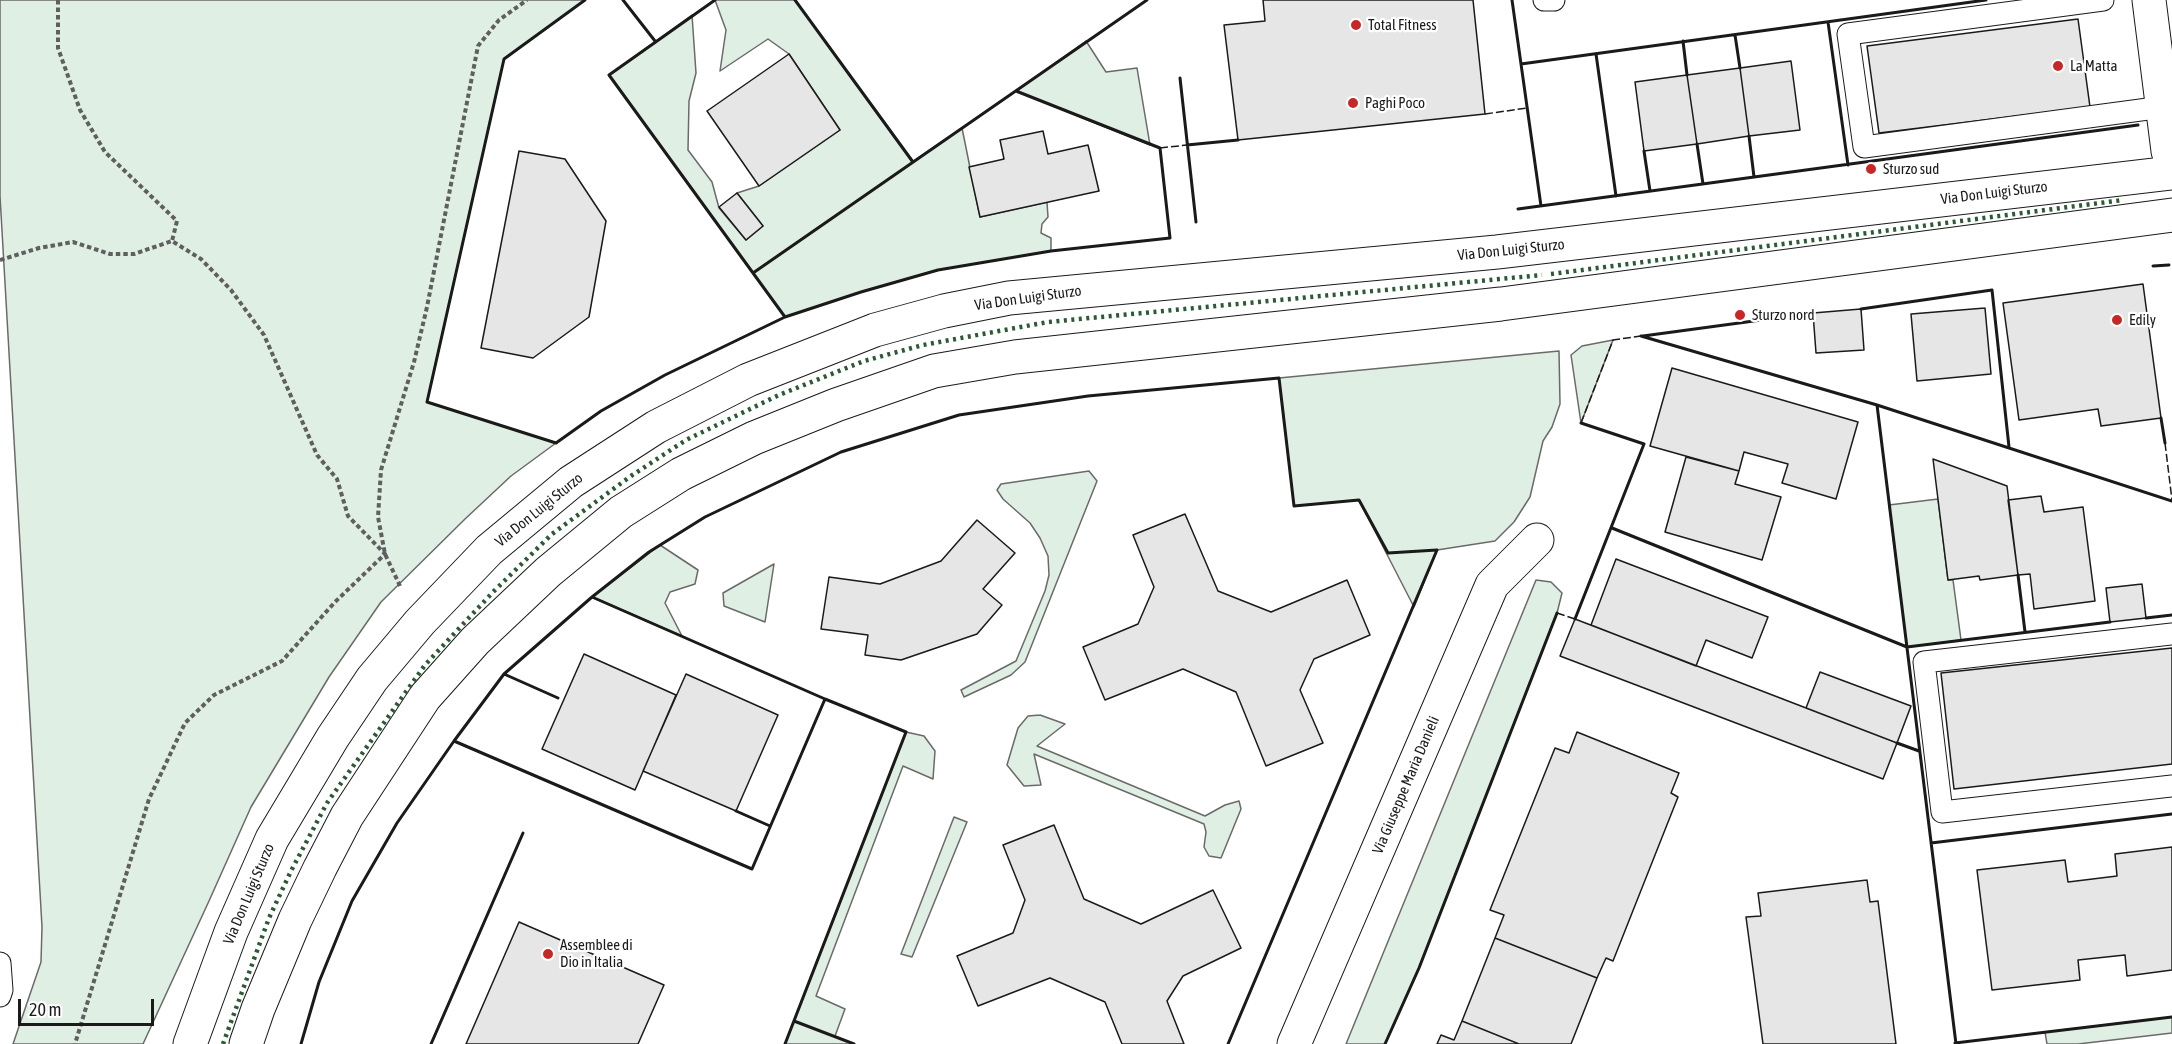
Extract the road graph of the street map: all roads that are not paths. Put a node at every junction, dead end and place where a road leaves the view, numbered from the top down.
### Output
1 (1544, 0) edge
2 (1554, 0) edge
3 (2103, 0) edge
4 (2149, 0) edge
5 (2163, 107) junction
6 (2172, 163) edge
7 (2172, 173) edge
8 (2172, 215) edge
9 (1537, 540) dead end
10 (2172, 634) edge
11 (2172, 786) edge
12 (0, 963) edge
13 (1, 992) edge
14 (190, 1044) edge
15 (246, 1044) edge
16 (1294, 1044) edge

1 - 2 lane
3 - 5 lane
4 - 5 street
5 - 6 street
7 - 14 street, Via Don Luigi Sturzo
8 - 15 street
9 - 16 street, Via Giuseppe Maria Danieli
10 - 11 lane
12 - 13 lane

